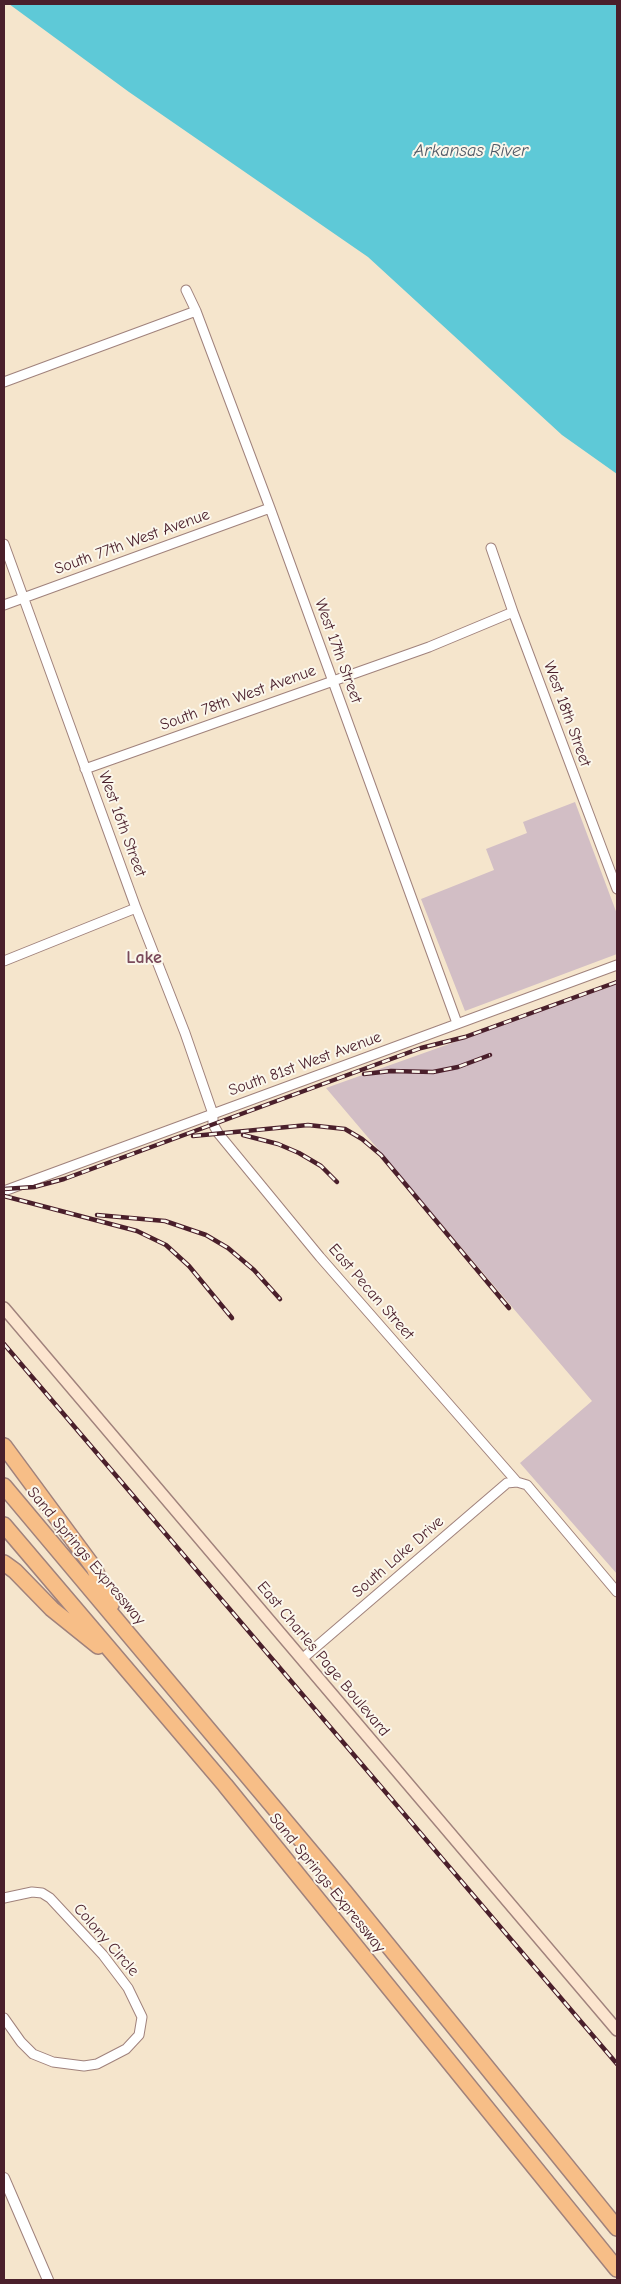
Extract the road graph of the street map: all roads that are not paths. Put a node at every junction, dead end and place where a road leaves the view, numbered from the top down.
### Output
1 (186, 290) dead end
2 (196, 311) junction
3 (4, 382) edge
4 (270, 508) junction
5 (4, 544) edge
6 (491, 548) dead end
7 (24, 597) junction
8 (4, 605) edge
9 (513, 612) junction
10 (332, 680) junction
11 (85, 769) junction
12 (617, 889) edge
13 (136, 908) junction
14 (4, 960) edge
15 (617, 965) edge
16 (457, 1023) junction
17 (213, 1114) junction
18 (4, 1191) edge
19 (4, 1308) edge
20 (4, 1446) edge
21 (517, 1482) junction
22 (4, 1486) edge
23 (4, 1525) edge
24 (4, 1563) edge
25 (617, 1592) edge
26 (119, 1622) junction
27 (302, 1659) junction
28 (128, 1669) junction
29 (4, 1898) edge
30 (4, 2018) edge
31 (617, 2030) edge
32 (4, 2178) edge
33 (617, 2228) edge
34 (617, 2269) edge
35 (48, 2280) edge

1 - 2 street, West 17th Street
2 - 3 street
2 - 4 street, West 17th Street
4 - 7 street, South 77th West Avenue
4 - 10 street, West 17th Street
5 - 7 street, West 16th Street
6 - 9 street, West 18th Street
7 - 8 street, South 77th West Avenue
7 - 11 street, West 16th Street
9 - 10 street, South 78th West Avenue
9 - 12 street, West 18th Street
10 - 11 street, South 78th West Avenue
10 - 16 street, West 17th Street
11 - 13 street, West 16th Street
13 - 14 street
13 - 17 street, West 16th Street
15 - 16 street, South 81st West Avenue
16 - 17 street, South 81st West Avenue
17 - 18 street, South 81st West Avenue
17 - 21 street, East Pecan Street
19 - 27 main road, East Charles Page Boulevard
20 - 26 highway
21 - 25 street, East Pecan Street
21 - 27 street, South Lake Drive
22 - 26 highway, Sand Springs Expressway
23 - 28 highway, Sand Springs Expressway
24 - 28 highway
26 - 33 highway, Sand Springs Expressway
27 - 31 main road, East Charles Page Boulevard
28 - 34 highway, Sand Springs Expressway
29 - 30 street, Colony Circle
32 - 35 street

